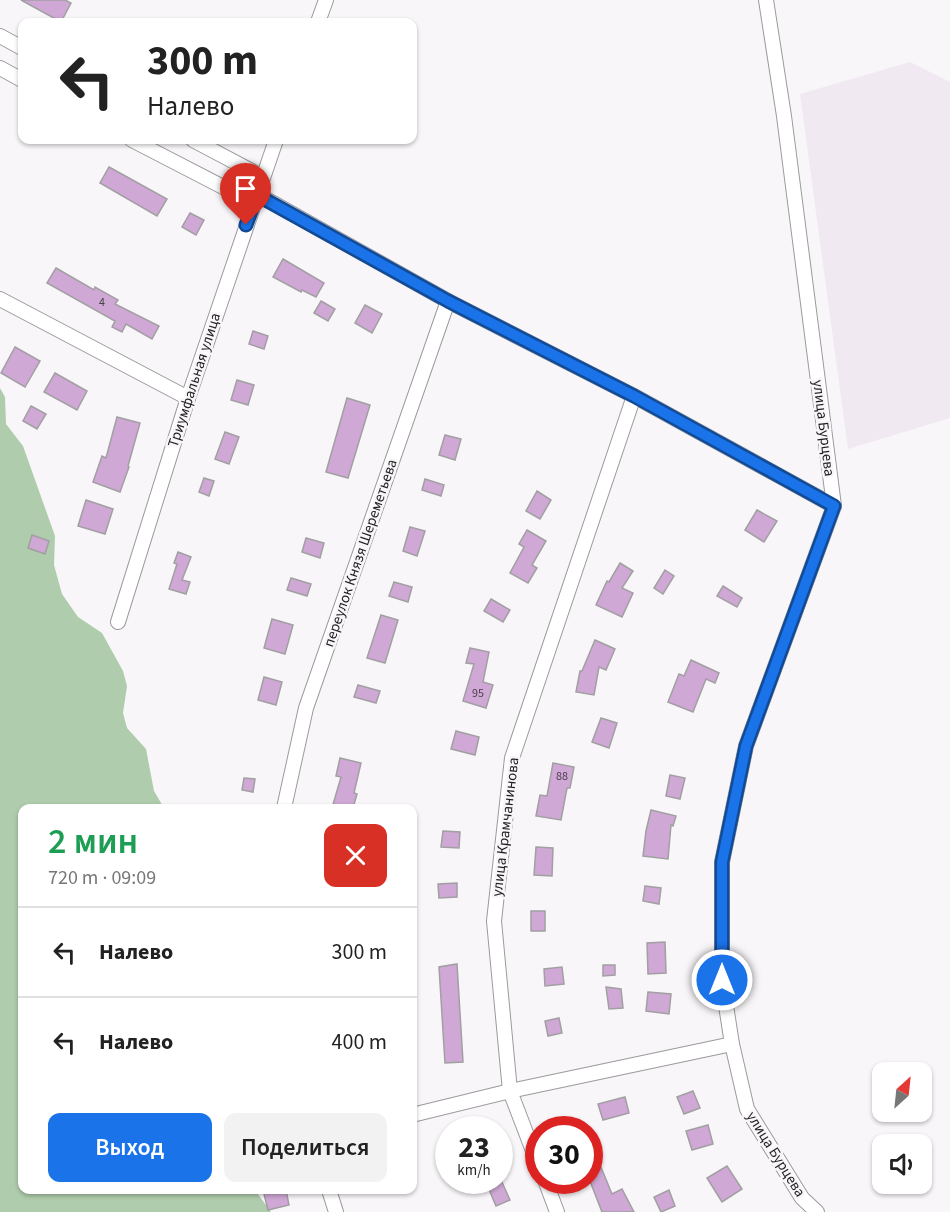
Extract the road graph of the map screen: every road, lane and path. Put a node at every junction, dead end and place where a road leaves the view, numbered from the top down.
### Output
1 (326, 0) edge
2 (766, 0) edge
3 (319, 18) edge
4 (0, 36) edge
5 (18, 46) edge
6 (0, 68) edge
7 (18, 78) edge
8 (140, 144) edge
9 (200, 144) edge
10 (275, 144) edge
11 (263, 177) junction
12 (255, 199) junction
13 (0, 299) edge
14 (448, 301) junction
15 (634, 396) junction
16 (188, 398) junction
17 (834, 506) junction
18 (118, 622) dead end
19 (285, 804) edge
20 (732, 1044) junction
21 (510, 1091) junction
22 (417, 1114) edge
23 (525, 1130) edge
24 (329, 1194) edge
25 (550, 1194) edge
26 (336, 1212) edge
27 (557, 1212) edge
28 (817, 1212) edge

1 - 3 street
2 - 17 street, улица Бурцева
4 - 5 street
6 - 7 street
8 - 12 street
9 - 11 street
10 - 11 street, Триумфальная улица
11 - 12 street, Триумфальная улица
12 - 14 street
12 - 16 street, Триумфальная улица
13 - 16 street
14 - 15 street
14 - 19 street, переулок Князя Шереметьева
15 - 17 street
15 - 21 street, улица Крамчанинова
16 - 18 street, Триумфальная улица
17 - 20 street, улица Бурцева
20 - 21 street
20 - 28 street, улица Бурцева
21 - 22 street
21 - 23 street, улица Крамчанинова
24 - 26 street
25 - 27 street

